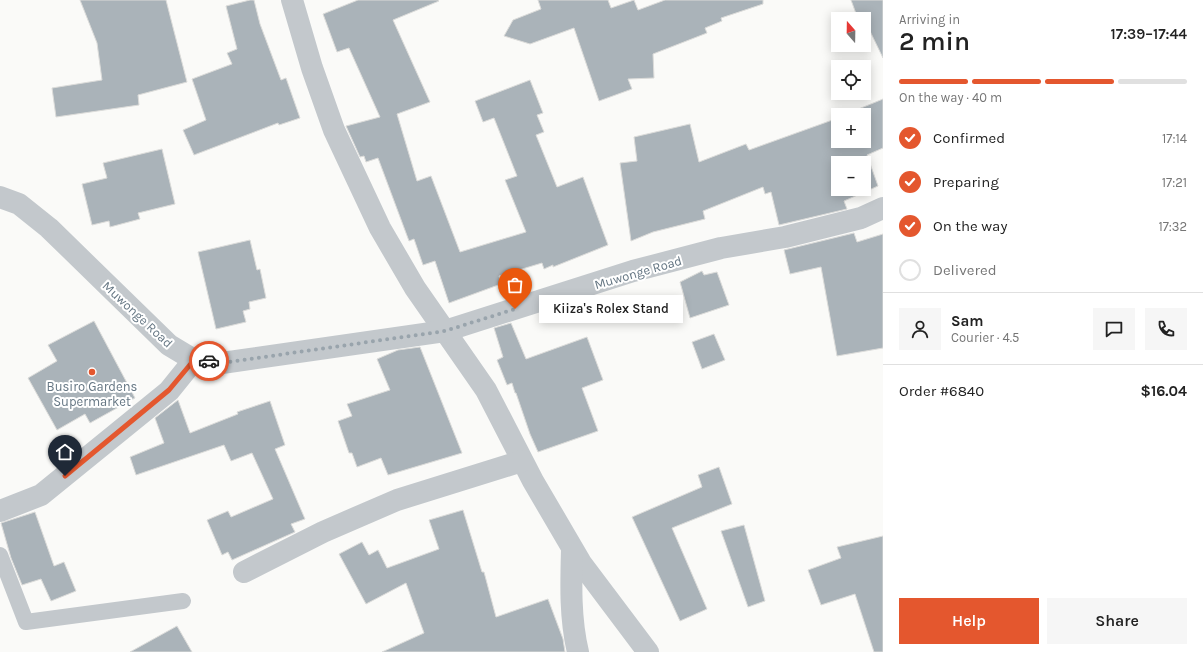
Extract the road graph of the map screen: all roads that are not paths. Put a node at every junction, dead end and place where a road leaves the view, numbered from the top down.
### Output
1 (292, 0) edge
2 (0, 198) edge
3 (883, 208) edge
4 (445, 331) junction
5 (194, 360) junction
6 (522, 461) junction
7 (0, 511) edge
8 (572, 550) junction
9 (0, 555) edge
10 (244, 572) dead end
11 (183, 601) dead end
12 (578, 652) edge
13 (648, 652) edge

1 - 4 street
2 - 5 street, Muwonge Road
3 - 4 street, Muwonge Road
4 - 5 street, Muwonge Road
4 - 6 street
5 - 7 street
6 - 8 street
6 - 10 street
8 - 12 street
8 - 13 street
9 - 11 lane

